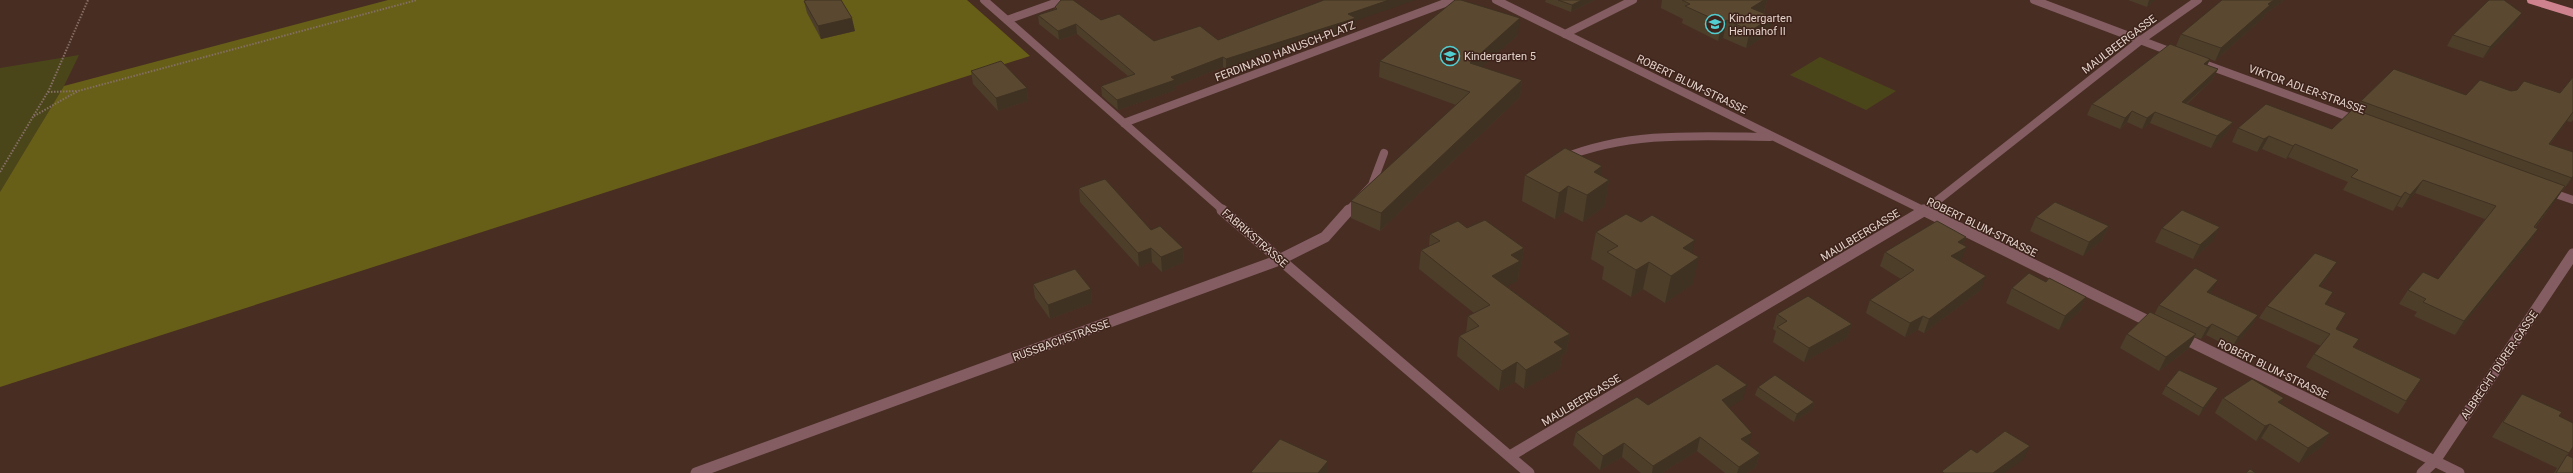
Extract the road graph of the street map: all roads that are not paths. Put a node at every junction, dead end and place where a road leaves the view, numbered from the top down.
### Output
1 (984, 0) edge
2 (1063, 0) edge
3 (1453, 0) edge
4 (1496, 0) edge
5 (1633, 0) edge
6 (2034, 0) edge
7 (2198, 0) edge
8 (2531, 0) edge
9 (2573, 13) edge
10 (1007, 20) junction
11 (1565, 34) junction
12 (2141, 40) junction
13 (2365, 123) edge
14 (1124, 124) junction
15 (1772, 137) junction
16 (1384, 153) dead end
17 (1556, 161) edge
18 (2536, 186) edge
19 (2573, 200) edge
20 (1923, 212) junction
21 (2573, 254) edge
22 (1279, 260) junction
23 (1510, 456) junction
24 (2434, 461) junction
25 (696, 473) edge
26 (1529, 473) edge
27 (2422, 473) edge
28 (2459, 473) edge

1 - 10 street, FABRIKSTRASSE
2 - 10 street
3 - 14 street, FERDINAND HANUSCH-PLATZ
4 - 11 street, ROBERT BLUM-STRASSE
5 - 11 street
6 - 12 street, VIKTOR ADLER-STRASSE
7 - 12 street, MAULBEERGASSE
8 - 9 main road
10 - 14 street, FABRIKSTRASSE
11 - 15 street, ROBERT BLUM-STRASSE
12 - 13 street, VIKTOR ADLER-STRASSE
12 - 20 street, MAULBEERGASSE
14 - 22 street, FABRIKSTRASSE
15 - 17 street
15 - 20 street, ROBERT BLUM-STRASSE
16 - 22 street, RUSSBACHSTRASSE
18 - 19 street
20 - 23 street, MAULBEERGASSE
20 - 24 street, ROBERT BLUM-STRASSE
21 - 24 street, ALBRECHT DÜRER-GASSE
22 - 23 street, FABRIKSTRASSE
22 - 25 street, RUSSBACHSTRASSE
23 - 26 street, FABRIKSTRASSE
24 - 27 street, ALBRECHT DÜRER-GASSE
24 - 28 street, ROBERT BLUM-STRASSE

